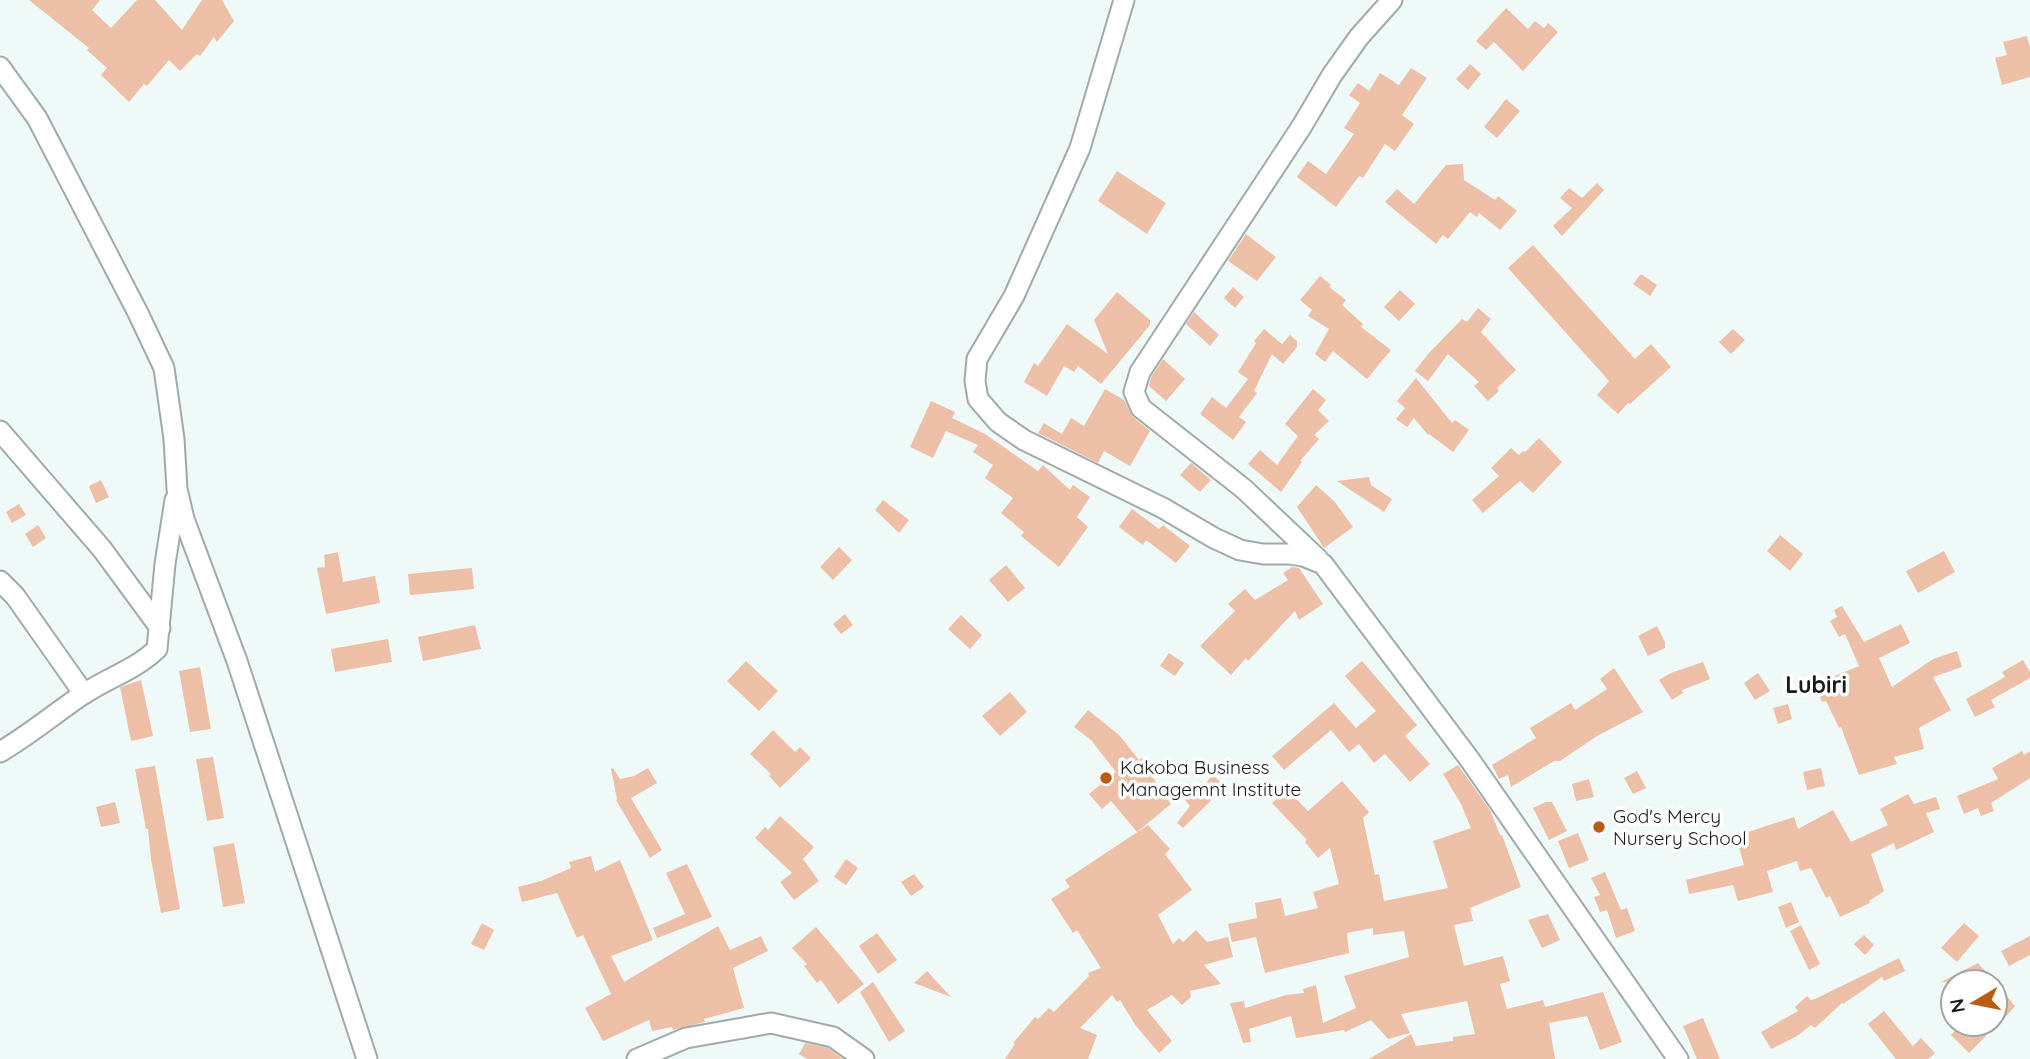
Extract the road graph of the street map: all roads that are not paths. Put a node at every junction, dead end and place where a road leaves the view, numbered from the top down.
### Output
1 (1124, 0) edge
2 (1392, 0) edge
3 (0, 67) edge
4 (0, 431) edge
5 (177, 489) junction
6 (1323, 564) junction
7 (0, 581) edge
8 (160, 628) junction
9 (84, 694) junction
10 (0, 752) edge
11 (367, 1059) edge
12 (637, 1059) edge
13 (864, 1059) edge
14 (1678, 1059) edge

1 - 6 street
2 - 6 street
3 - 5 street
4 - 8 street
5 - 8 street
5 - 11 street
6 - 14 street
7 - 9 street
8 - 9 street
9 - 10 street
12 - 13 street

